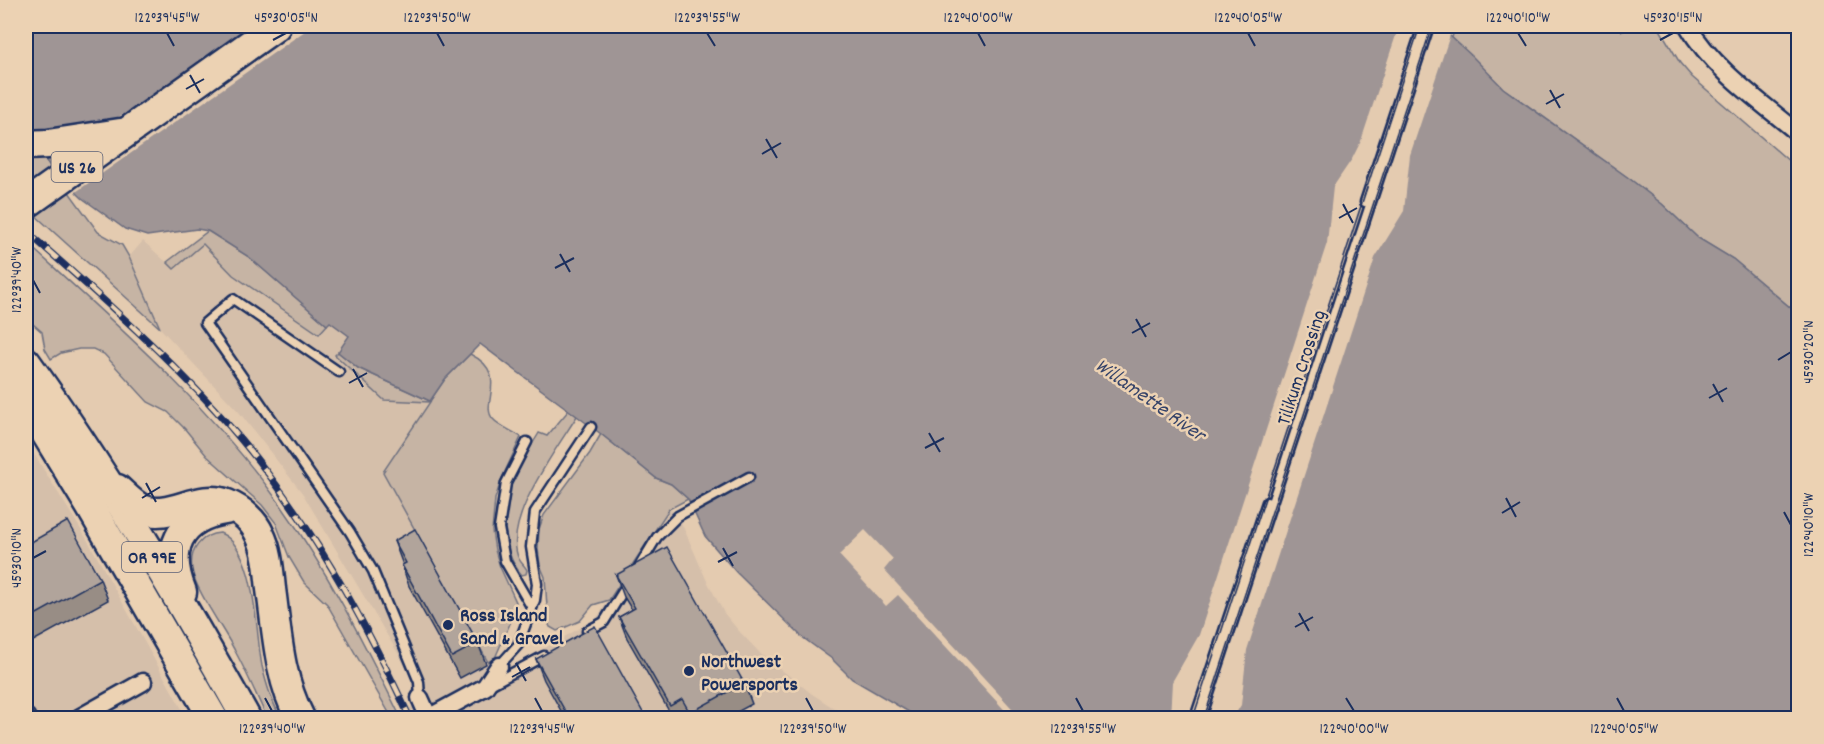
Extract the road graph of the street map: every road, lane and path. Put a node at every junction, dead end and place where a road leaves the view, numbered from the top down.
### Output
1 (276, 26) edge
2 (1423, 26) edge
3 (1429, 26) edge
4 (1691, 27) edge
5 (128, 131) junction
6 (1798, 133) edge
7 (26, 145) edge
8 (26, 204) edge
9 (26, 362) edge
10 (339, 372) dead end
11 (27, 404) edge
12 (591, 427) dead end
13 (527, 442) dead end
14 (749, 477) dead end
15 (106, 479) junction
16 (240, 511) junction
17 (532, 608) junction
18 (199, 634) junction
19 (574, 638) edge
20 (555, 649) edge
21 (499, 666) joint
22 (143, 682) dead end
23 (485, 687) junction
24 (420, 698) joint
25 (79, 718) edge
26 (213, 718) edge
27 (246, 718) edge
28 (300, 718) edge
29 (429, 718) edge
30 (1195, 718) edge
31 (1202, 718) edge

1 - 5 highway, US 26
2 - 30 lane, Tilikum Crossing
3 - 31 lane, Tilikum Crossing
4 - 6 street
5 - 7 highway
5 - 8 highway, US 26
9 - 15 highway, OR 99E
10 - 24 lane
11 - 26 highway, OR 99E
12 - 17 lane
13 - 17 lane
14 - 19 lane
15 - 16 highway
15 - 18 highway, OR 99E
16 - 18 highway
16 - 28 highway
17 - 21 lane
18 - 27 highway, OR 99E
20 - 23 lane
21 - 23 street
22 - 25 street
23 - 29 street
24 - 29 street

